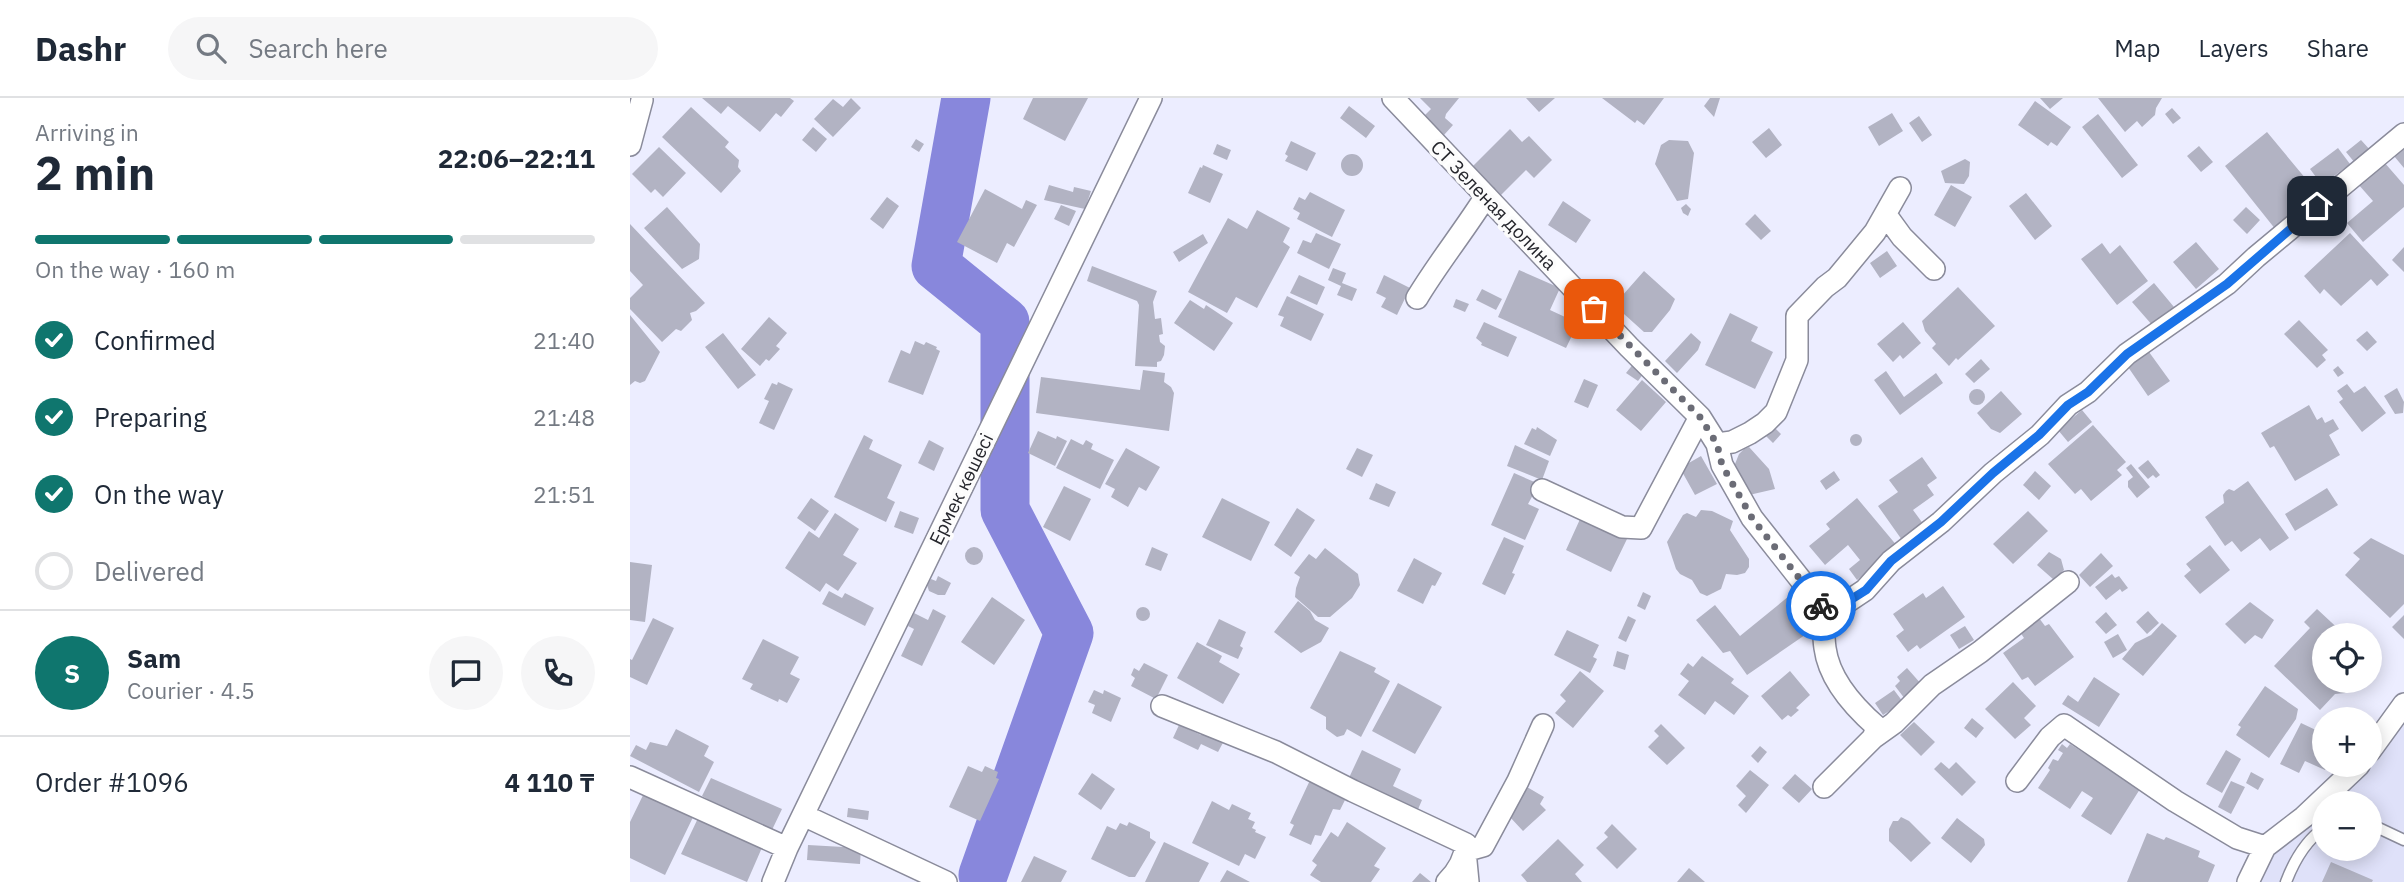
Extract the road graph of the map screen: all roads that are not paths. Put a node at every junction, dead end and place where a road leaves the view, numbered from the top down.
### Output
1 (1151, 98) edge
2 (1393, 98) edge
3 (643, 99) edge
4 (2404, 134) edge
5 (630, 145) edge
6 (1900, 188) dead end
7 (1486, 196) junction
8 (1886, 215) junction
9 (1934, 269) dead end
10 (1417, 298) dead end
11 (1700, 417) junction
12 (1717, 444) junction
13 (1542, 490) dead end
14 (2068, 582) dead end
15 (1824, 608) junction
16 (2404, 704) edge
17 (1162, 706) dead end
18 (1543, 725) dead end
19 (1882, 728) junction
20 (2382, 734) edge
21 (630, 777) edge
22 (2347, 777) edge
23 (2017, 780) dead end
24 (1824, 787) dead end
25 (803, 815) junction
26 (2382, 830) edge
27 (2312, 837) edge
28 (2404, 840) edge
29 (787, 848) junction
30 (2265, 848) junction
31 (1465, 851) junction
32 (773, 882) edge
33 (946, 882) edge
34 (1447, 882) edge
35 (1468, 882) edge
36 (2248, 882) edge
37 (2286, 882) edge

1 - 25 street, Ермек көшесі
2 - 7 street, СТ Зеленая долина
3 - 5 street
4 - 15 street
6 - 8 street
7 - 10 street
7 - 11 street, СТ Зеленая долина
8 - 9 street
8 - 12 street
11 - 12 street, СТ Зеленая долина
11 - 13 street
12 - 15 street, СТ Зеленая долина
14 - 19 street
15 - 19 street
16 - 20 street
17 - 31 street
18 - 31 street
19 - 24 street
21 - 29 street
22 - 30 street
23 - 30 street
25 - 29 street, Ермек көшесі
25 - 33 street
26 - 28 lane
27 - 37 lane
29 - 32 street, Ермек көшесі
30 - 36 street
31 - 34 street
31 - 35 street

